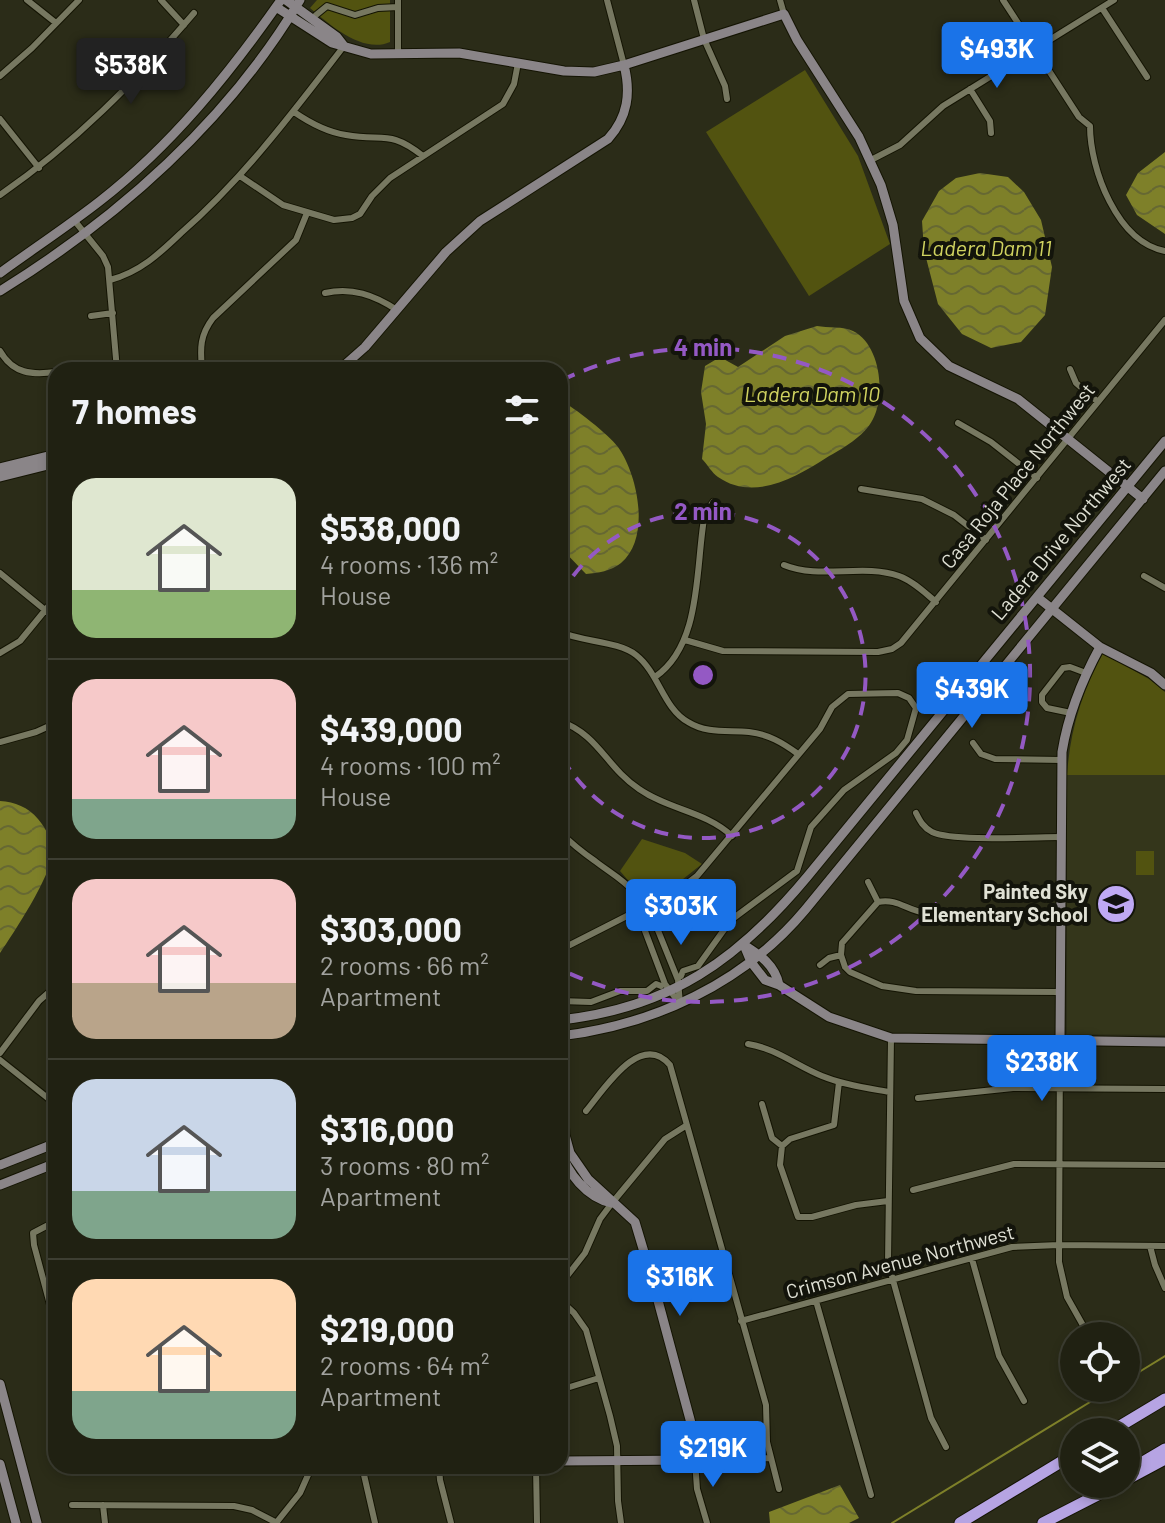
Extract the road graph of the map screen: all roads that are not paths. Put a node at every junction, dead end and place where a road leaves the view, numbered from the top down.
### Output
1 (27, 0) edge
2 (79, 0) edge
3 (161, 0) edge
4 (607, 0) edge
5 (694, 0) edge
6 (780, 0) edge
7 (1003, 0) edge
8 (1114, 0) edge
9 (281, 2) edge
10 (398, 4) edge
11 (295, 8) edge
12 (1102, 8) junction
13 (194, 13) dead end
14 (784, 14) junction
15 (316, 15) dead end
16 (56, 23) junction
17 (184, 25) junction
18 (704, 39) junction
19 (344, 46) junction
20 (1037, 48) junction
21 (398, 53) junction
22 (518, 63) junction
23 (624, 65) junction
24 (0, 76) edge
25 (1147, 77) dead end
26 (970, 89) junction
27 (727, 99) dead end
28 (294, 112) junction
29 (0, 119) edge
30 (991, 133) dead end
31 (423, 156) junction
32 (871, 160) junction
33 (39, 168) junction
34 (240, 176) junction
35 (0, 195) edge
36 (307, 213) junction
37 (74, 220) junction
38 (86, 234) junction
39 (1165, 251) edge
40 (0, 273) edge
41 (110, 280) junction
42 (0, 291) edge
43 (325, 293) dead end
44 (398, 311) junction
45 (113, 313) junction
46 (91, 316) dead end
47 (1165, 320) edge
48 (0, 351) edge
49 (116, 362) edge
50 (201, 362) edge
51 (348, 362) edge
52 (1070, 369) dead end
53 (48, 372) edge
54 (1098, 402) junction
55 (958, 423) dead end
56 (1068, 440) junction
57 (1165, 441) edge
58 (48, 456) edge
59 (48, 465) edge
60 (0, 468) edge
61 (1165, 471) edge
62 (0, 477) edge
63 (1037, 478) junction
64 (1128, 487) junction
65 (861, 489) dead end
66 (1143, 499) junction
67 (713, 502) dead end
68 (986, 540) junction
69 (784, 565) dead end
70 (0, 573) edge
71 (1144, 576) dead end
72 (1165, 588) edge
73 (1037, 597) junction
74 (936, 602) junction
75 (48, 607) edge
76 (1051, 609) junction
77 (46, 610) junction
78 (568, 635) edge
79 (685, 640) junction
80 (1100, 647) junction
81 (0, 653) edge
82 (1086, 673) junction
83 (655, 677) junction
84 (1165, 685) edge
85 (945, 696) dead end
86 (916, 708) junction
87 (1071, 713) junction
88 (568, 725) edge
89 (48, 727) edge
90 (0, 742) edge
91 (973, 743) dead end
92 (798, 754) junction
93 (1062, 760) junction
94 (916, 813) dead end
95 (732, 836) junction
96 (1061, 837) junction
97 (568, 839) edge
98 (868, 882) dead end
99 (878, 902) junction
100 (644, 911) junction
101 (1060, 914) junction
102 (744, 945) junction
103 (568, 946) edge
104 (760, 955) junction
105 (841, 955) junction
106 (751, 962) junction
107 (820, 965) dead end
108 (672, 984) junction
109 (779, 985) junction
110 (1060, 992) junction
111 (48, 998) edge
112 (568, 1001) edge
113 (680, 1004) junction
114 (568, 1019) edge
115 (568, 1034) edge
116 (891, 1038) junction
117 (1060, 1042) junction
118 (1165, 1042) edge
119 (748, 1044) dead end
120 (0, 1053) edge
121 (0, 1060) edge
122 (839, 1082) junction
123 (1060, 1089) junction
124 (1165, 1089) edge
125 (889, 1092) junction
126 (48, 1098) edge
127 (918, 1098) dead end
128 (762, 1104) dead end
129 (586, 1111) dead end
130 (687, 1125) junction
131 (48, 1146) edge
132 (782, 1146) junction
133 (0, 1162) edge
134 (1060, 1164) junction
135 (1165, 1165) edge
136 (48, 1166) edge
137 (568, 1170) edge
138 (0, 1185) edge
139 (913, 1190) dead end
140 (888, 1201) junction
141 (612, 1203) junction
142 (48, 1225) edge
143 (1059, 1245) junction
144 (1150, 1246) junction
145 (1165, 1246) edge
146 (972, 1259) junction
147 (568, 1275) edge
148 (892, 1280) junction
149 (1165, 1288) edge
150 (48, 1297) edge
151 (816, 1301) junction
152 (568, 1307) edge
153 (741, 1321) junction
154 (1081, 1322) edge
155 (599, 1378) junction
156 (0, 1384) edge
157 (568, 1388) edge
158 (1165, 1397) edge
159 (1024, 1401) dead end
160 (1133, 1418) edge
161 (946, 1447) dead end
162 (1165, 1449) edge
163 (770, 1458) junction
164 (1165, 1459) edge
165 (617, 1460) junction
166 (695, 1460) junction
167 (568, 1461) edge
168 (1060, 1462) edge
169 (0, 1464) edge
170 (1140, 1464) edge
171 (1140, 1472) edge
172 (308, 1474) edge
173 (364, 1474) edge
174 (440, 1474) edge
175 (536, 1474) edge
176 (779, 1489) dead end
177 (871, 1495) dead end
178 (1084, 1498) edge
179 (1092, 1498) edge
180 (72, 1505) dead end
181 (103, 1505) junction
182 (16, 1523) edge
183 (37, 1523) edge
184 (105, 1523) edge
185 (276, 1523) edge
186 (375, 1523) edge
187 (451, 1523) edge
188 (537, 1523) edge
189 (621, 1523) edge
190 (707, 1523) edge
191 (960, 1523) edge
192 (1043, 1523) edge

1 - 16 street
2 - 16 street
3 - 17 street
4 - 23 street
5 - 18 street
6 - 14 street
7 - 20 street
8 - 12 street
9 - 11 street
9 - 37 street
10 - 15 street
10 - 21 street
11 - 19 street
11 - 38 street
12 - 20 street
12 - 25 street
13 - 17 street
14 - 18 street
14 - 32 street
16 - 24 street
17 - 33 street
18 - 23 street
18 - 27 street
19 - 21 street
19 - 28 street
20 - 26 street
20 - 39 street
21 - 22 street
22 - 23 street
22 - 31 street
23 - 44 street
26 - 30 street
26 - 32 street
28 - 31 street
28 - 34 street
29 - 33 street
31 - 36 street
32 - 56 street
33 - 35 street
34 - 36 street
34 - 41 street
36 - 50 street
37 - 38 street
37 - 40 street
38 - 41 street
38 - 42 street
41 - 45 street
43 - 44 street
44 - 51 street
45 - 46 street
45 - 49 street
47 - 54 street, Casa Roja Place Northwest
48 - 53 street
52 - 54 street
54 - 56 street, Casa Roja Place Northwest
55 - 63 street
56 - 63 street, Casa Roja Place Northwest
56 - 64 street
57 - 64 street, Ladera Drive Northwest
58 - 60 street
59 - 62 street
61 - 66 street, Ladera Drive Northwest
63 - 68 street, Casa Roja Place Northwest
64 - 66 street
64 - 73 street, Ladera Drive Northwest
65 - 68 street
66 - 76 street, Ladera Drive Northwest
67 - 79 street
68 - 74 street, Casa Roja Place Northwest
69 - 74 street
70 - 77 street
71 - 72 street
73 - 76 street
73 - 102 street, Ladera Drive Northwest
74 - 79 street, Casa Roja Place Northwest
75 - 77 street
76 - 80 street
76 - 104 street, Ladera Drive Northwest
77 - 81 street
78 - 83 street
79 - 83 street
80 - 82 street
80 - 84 street
82 - 87 street
82 - 87 street
83 - 92 street
85 - 86 street
86 - 92 street
86 - 108 street
87 - 93 street
88 - 95 street
89 - 90 street
91 - 93 street
92 - 95 street
93 - 96 street
94 - 96 street
95 - 100 street
96 - 101 street
97 - 100 street
98 - 99 street
99 - 101 street
99 - 105 street
100 - 103 street
100 - 108 street
100 - 108 street
101 - 110 street
102 - 104 street
102 - 106 street
102 - 108 street, Ladera Drive Northwest
104 - 106 street, Ladera Drive Northwest
104 - 109 street
105 - 107 street
105 - 110 street
106 - 109 street
106 - 113 street, Ladera Drive Northwest
108 - 112 street
108 - 113 street
108 - 114 street, Ladera Drive Northwest
109 - 116 street
110 - 117 street
111 - 120 street
113 - 115 street, Ladera Drive Northwest
116 - 117 street
116 - 125 street
117 - 118 street
117 - 123 street
119 - 122 street
121 - 126 street
122 - 125 street
122 - 132 street
123 - 124 street
123 - 127 street
123 - 134 street
125 - 140 street
128 - 132 street
129 - 130 street
130 - 141 street
130 - 153 street
131 - 133 street
132 - 140 street
134 - 135 street
134 - 139 street
134 - 143 street
136 - 138 street
137 - 141 street
140 - 148 street
141 - 147 street
141 - 166 street
142 - 150 street
143 - 144 street, Crimson Avenue Northwest
143 - 146 street, Crimson Avenue Northwest
143 - 154 street
144 - 145 street, Crimson Avenue Northwest
144 - 149 street
146 - 148 street, Crimson Avenue Northwest
146 - 159 street
148 - 151 street, Crimson Avenue Northwest
148 - 161 street
151 - 153 street, Crimson Avenue Northwest
151 - 177 street
152 - 155 street
153 - 163 street
155 - 157 street
155 - 165 street
156 - 183 street
158 - 160 highway
162 - 170 highway
163 - 166 street
163 - 176 street
164 - 171 highway
165 - 166 street
165 - 167 street
165 - 189 street
166 - 190 street
168 - 191 highway
169 - 182 street
172 - 185 street
173 - 186 street
174 - 187 street
175 - 188 street
178 - 192 highway
179 - 192 highway
180 - 181 street
181 - 184 street
181 - 185 street

